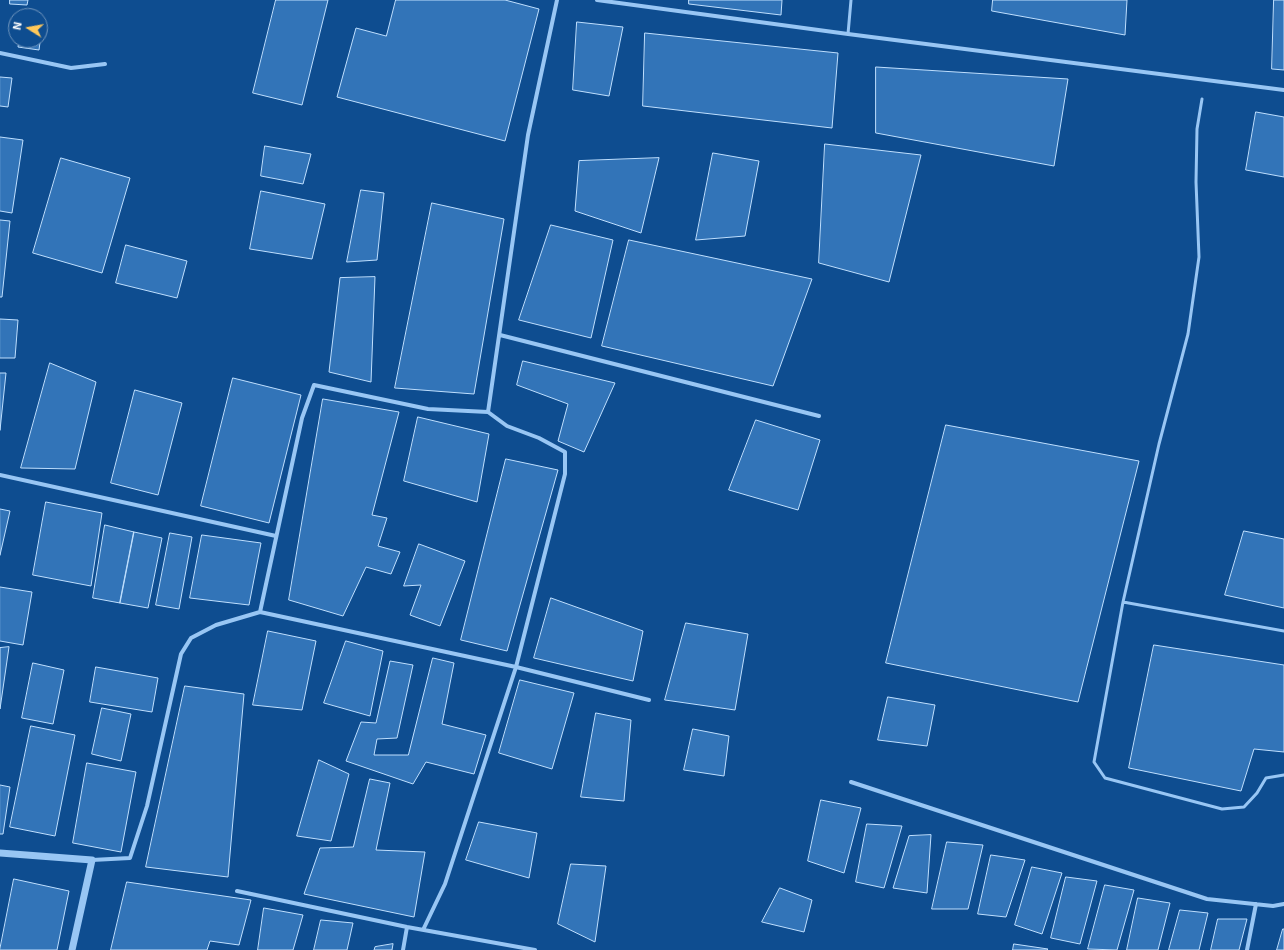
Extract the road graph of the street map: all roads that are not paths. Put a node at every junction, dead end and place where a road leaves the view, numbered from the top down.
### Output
1 (557, 0) edge
2 (597, 0) edge
3 (851, 0) edge
4 (848, 34) junction
5 (0, 53) edge
6 (105, 64) dead end
7 (1284, 90) edge
8 (1202, 99) dead end
9 (500, 335) junction
10 (488, 412) junction
11 (819, 416) dead end
12 (0, 475) edge
13 (276, 536) junction
14 (1123, 602) junction
15 (260, 612) junction
16 (1284, 631) edge
17 (516, 667) junction
18 (649, 700) dead end
19 (1284, 775) edge
20 (851, 782) dead end
21 (0, 853) edge
22 (92, 860) junction
23 (237, 891) dead end
24 (1256, 904) junction
25 (1284, 904) edge
26 (407, 927) junction
27 (423, 930) junction
28 (72, 950) edge
29 (403, 950) edge
30 (534, 950) edge
31 (1246, 950) edge

1 - 9 street
2 - 4 street
3 - 4 lane
4 - 7 street
5 - 6 street
8 - 14 lane
9 - 10 street
9 - 11 street
10 - 13 street
10 - 17 street
12 - 13 street
13 - 15 street
14 - 16 lane
14 - 19 lane
15 - 17 street
15 - 22 street
17 - 18 street
17 - 27 street
20 - 24 street
21 - 22 street
22 - 28 street
23 - 26 street
24 - 25 street
24 - 31 street
26 - 27 street
26 - 29 street
27 - 30 street

